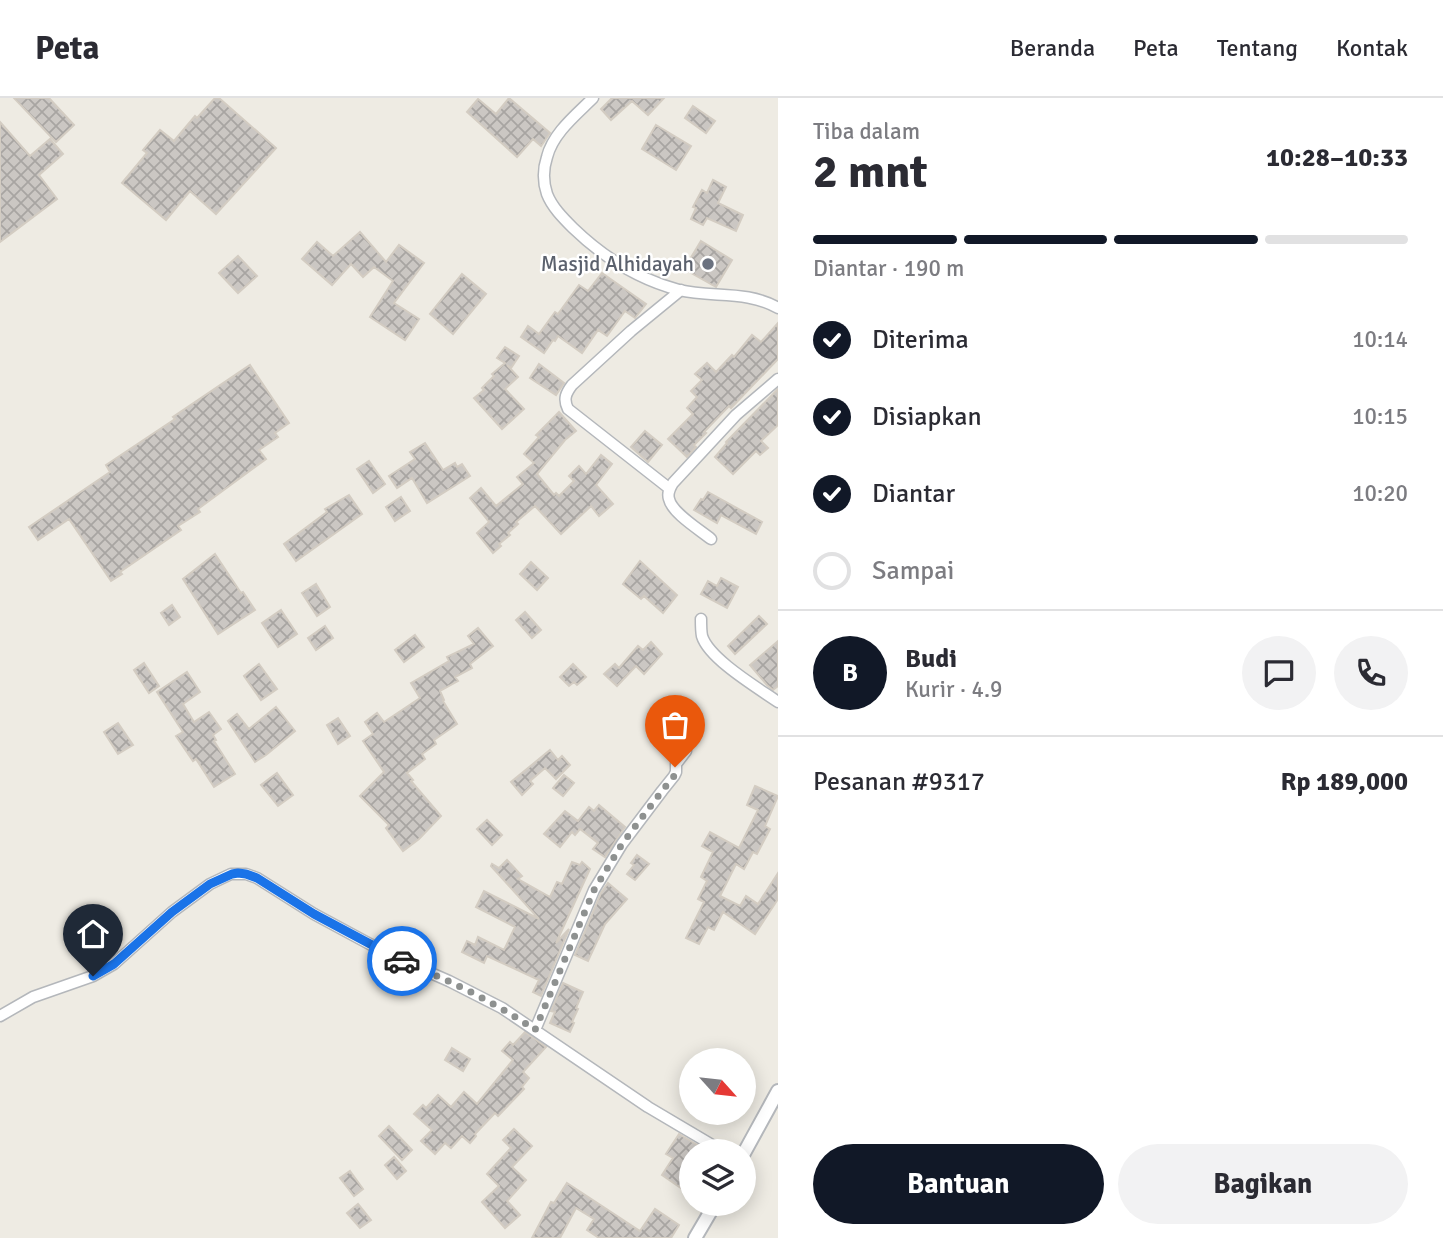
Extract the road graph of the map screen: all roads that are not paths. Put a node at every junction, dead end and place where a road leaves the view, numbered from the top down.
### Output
1 (593, 98) edge
2 (681, 290) junction
3 (778, 309) edge
4 (778, 379) edge
5 (670, 489) junction
6 (712, 539) dead end
7 (701, 619) dead end
8 (778, 702) edge
9 (685, 751) dead end
10 (0, 1016) edge
11 (535, 1030) junction
12 (778, 1091) edge
13 (702, 1139) edge
14 (752, 1139) edge
15 (708, 1216) edge
16 (695, 1238) edge

1 - 2 street
2 - 3 street
2 - 5 street
4 - 5 street
5 - 6 street
7 - 8 street
9 - 11 street
10 - 11 street
11 - 13 street
12 - 14 street
15 - 16 street

